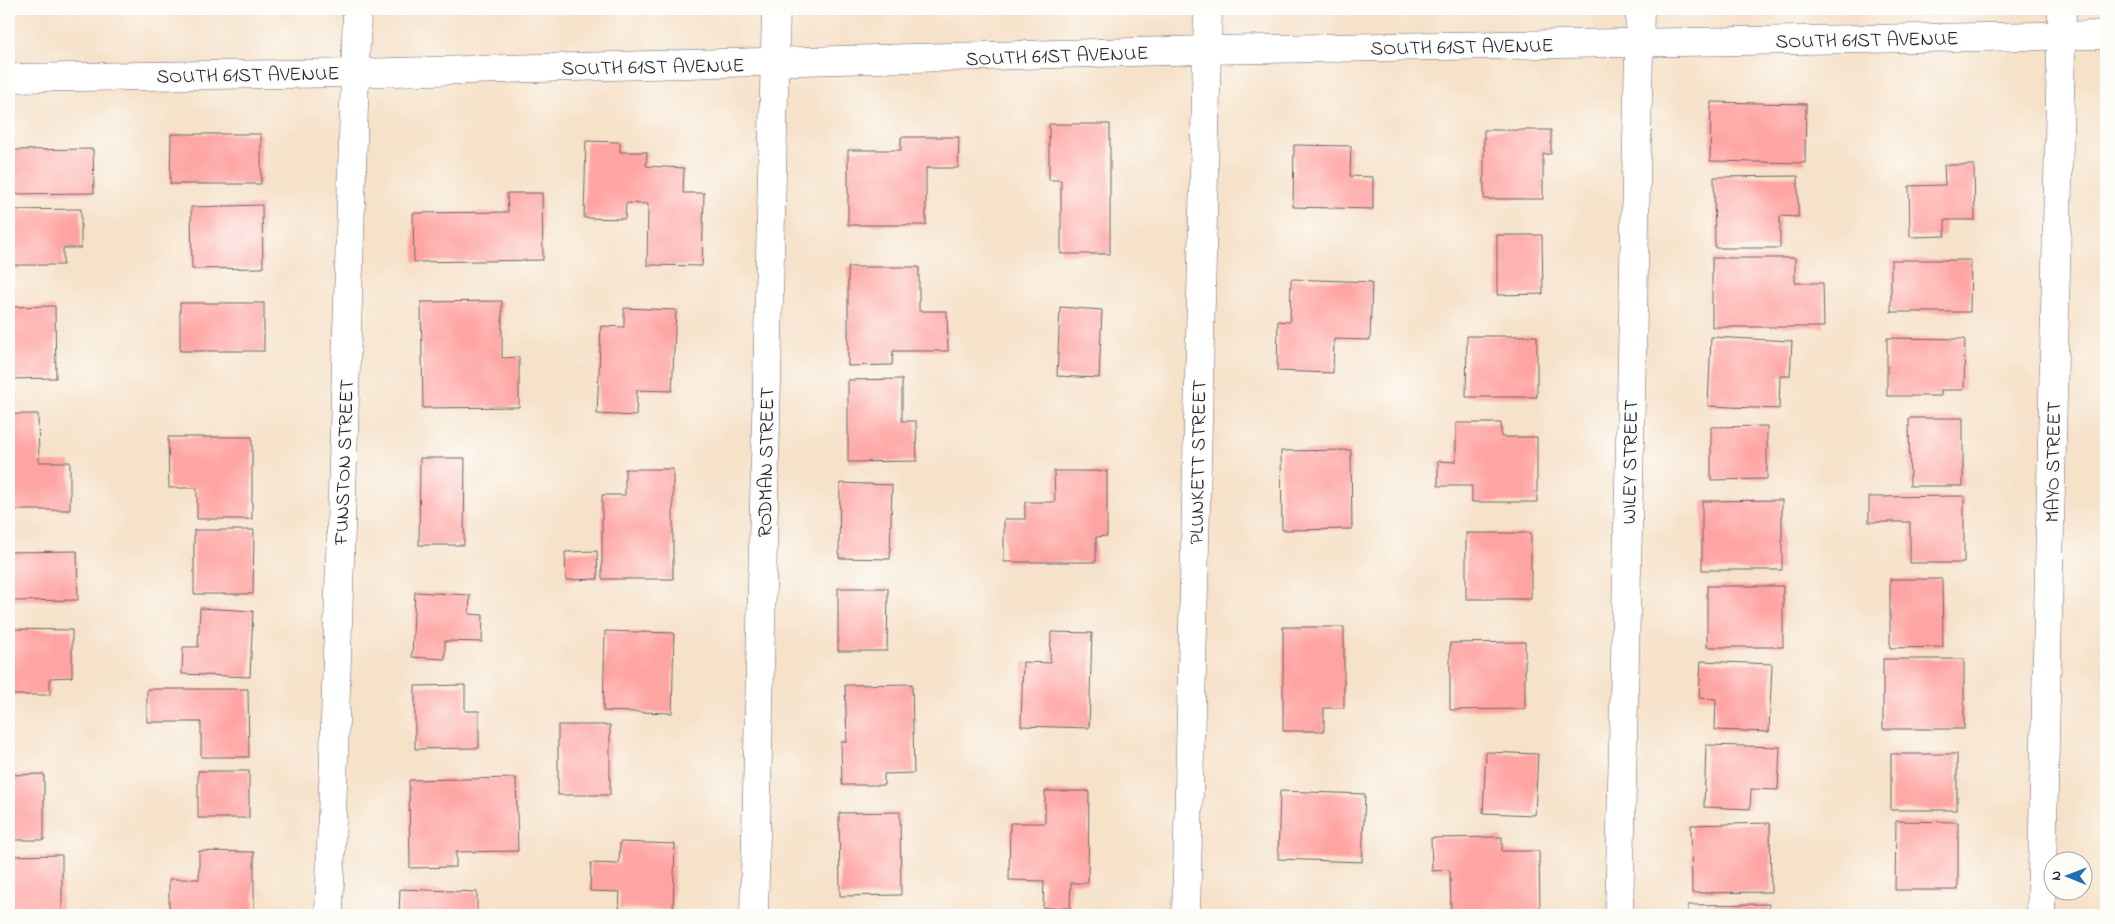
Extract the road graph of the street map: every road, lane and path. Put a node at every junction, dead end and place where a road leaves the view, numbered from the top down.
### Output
1 (357, 9) edge
2 (776, 9) edge
3 (1208, 9) edge
4 (1640, 9) edge
5 (2062, 22) edge
6 (2106, 34) edge
7 (1639, 43) junction
8 (1207, 50) junction
9 (774, 63) junction
10 (356, 73) junction
11 (9, 78) edge
12 (329, 915) edge
13 (754, 915) edge
14 (1186, 915) edge
15 (1619, 915) edge
16 (2041, 915) edge

1 - 10 street, FUNSTON STREET
2 - 9 street, RODMAN STREET
3 - 8 street, PLUNKETT STREET
4 - 7 street, WILEY STREET
5 - 6 street, SOUTH 61ST AVENUE
5 - 7 street, SOUTH 61ST AVENUE
5 - 16 street, MAYO STREET
7 - 8 street, SOUTH 61ST AVENUE
7 - 15 street, WILEY STREET
8 - 9 street, SOUTH 61ST AVENUE
8 - 14 street, PLUNKETT STREET
9 - 10 street, SOUTH 61ST AVENUE
9 - 13 street, RODMAN STREET
10 - 11 street, SOUTH 61ST AVENUE
10 - 12 street, FUNSTON STREET

